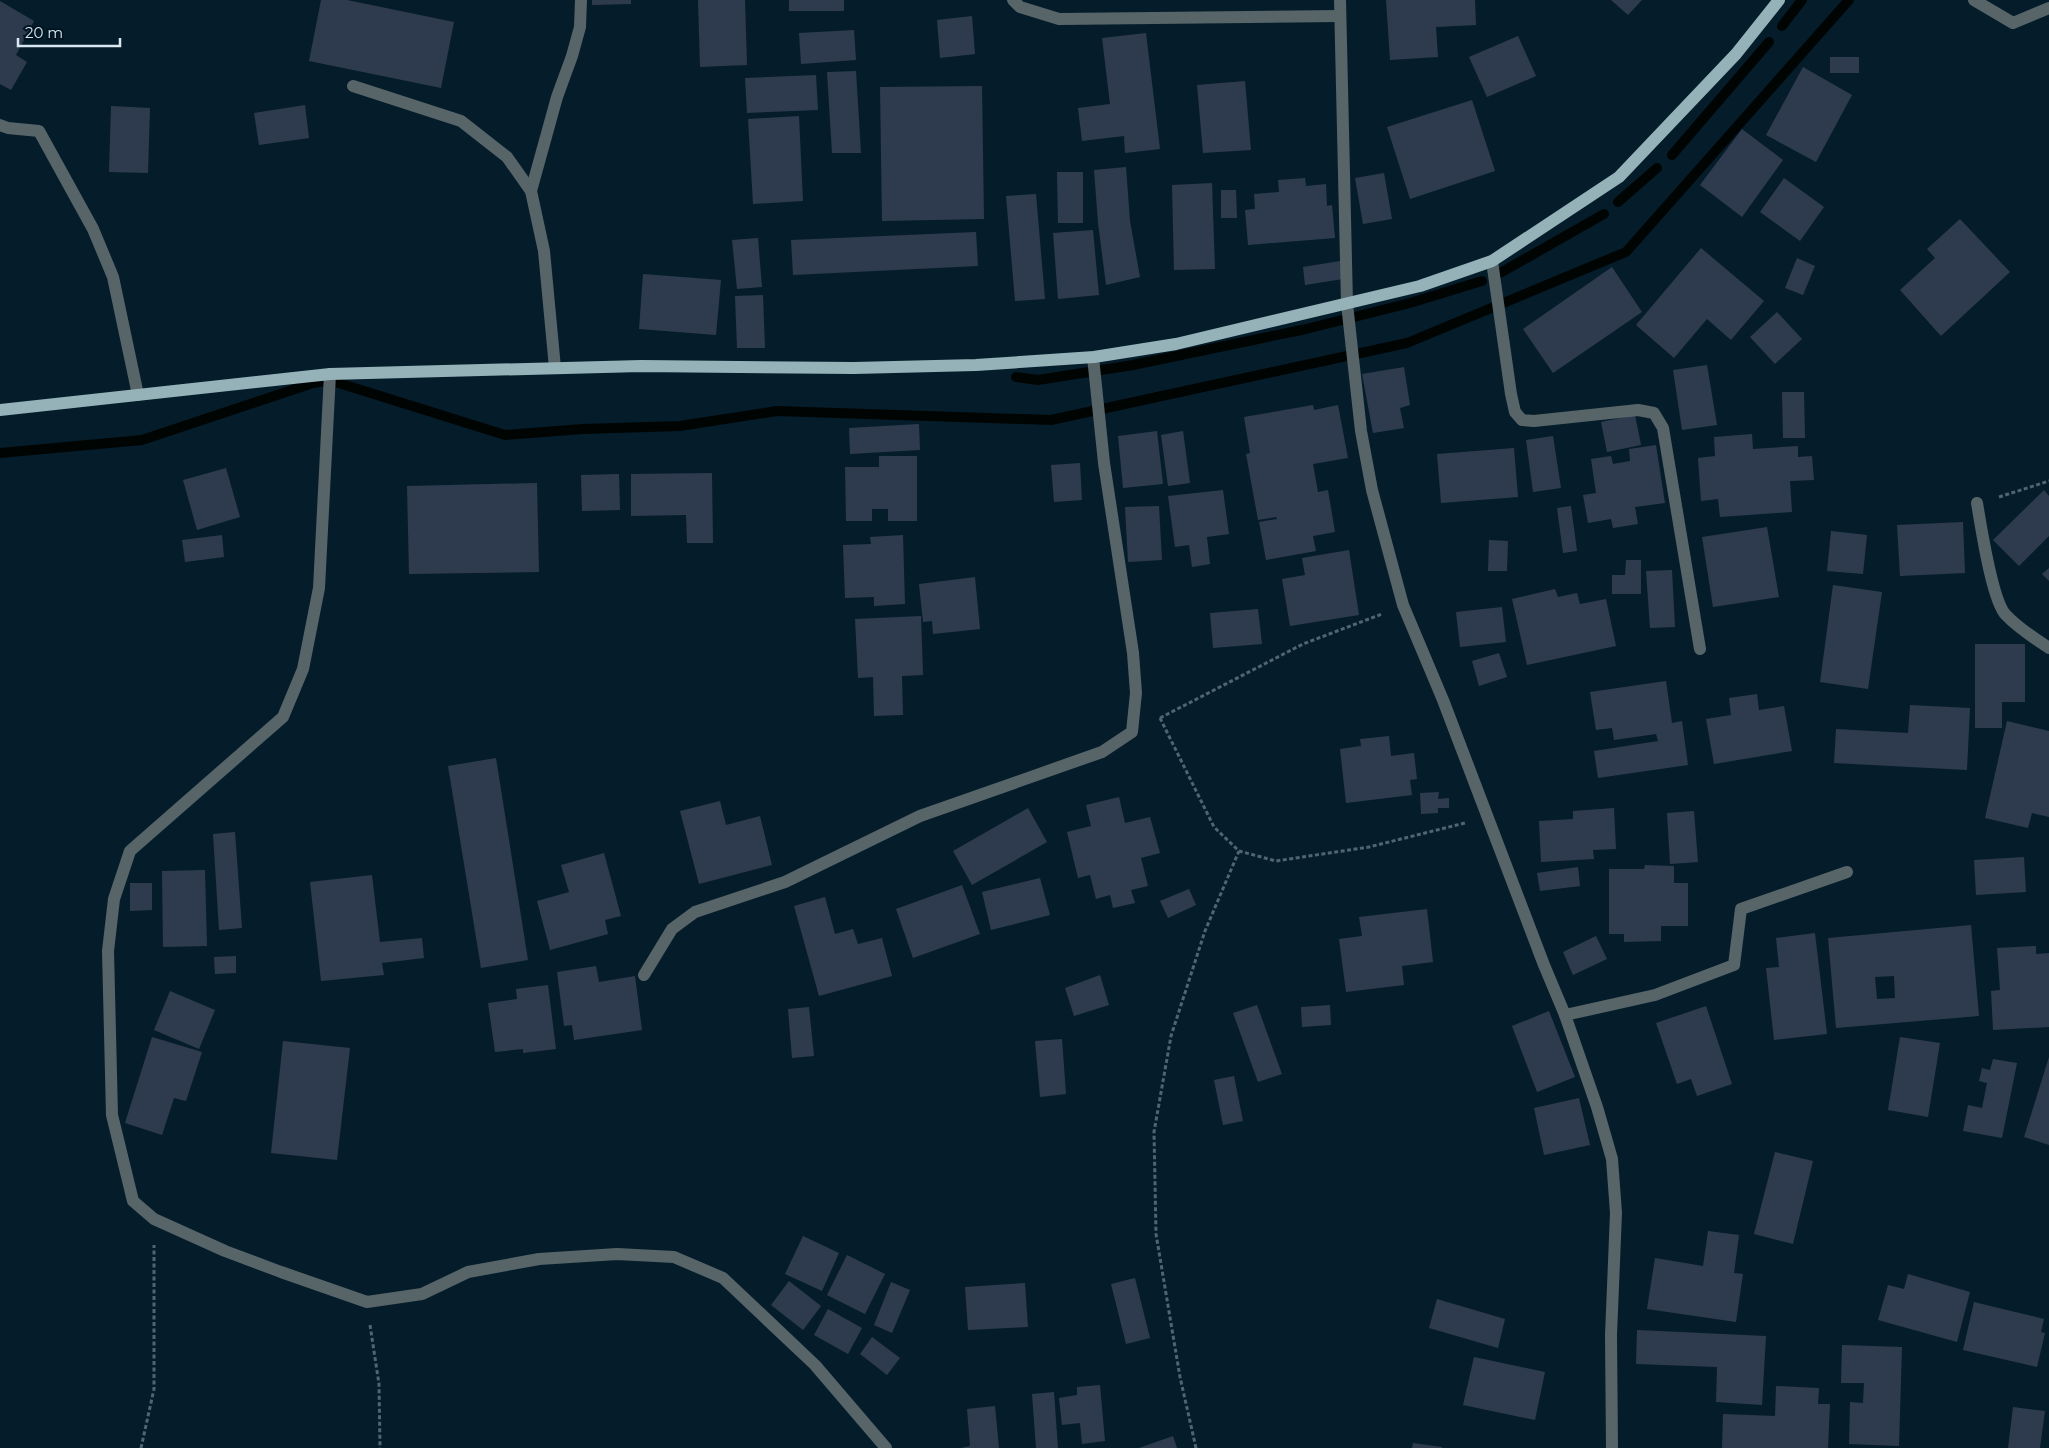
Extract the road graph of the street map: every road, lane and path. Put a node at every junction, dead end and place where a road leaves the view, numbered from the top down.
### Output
1 (580, 0) edge
2 (1013, 0) edge
3 (1340, 0) edge
4 (1779, 0) edge
5 (1974, 0) edge
6 (2049, 8) edge
7 (1340, 16) junction
8 (353, 86) dead end
9 (0, 125) edge
10 (532, 192) junction
11 (1492, 261) junction
12 (1346, 304) junction
13 (1093, 357) junction
14 (555, 368) junction
15 (330, 374) junction
16 (138, 395) junction
17 (0, 410) edge
18 (2049, 481) edge
19 (1977, 503) joint
20 (1403, 605) junction
21 (2049, 648) edge
22 (1700, 649) dead end
23 (1160, 718) junction
24 (1132, 732) junction
25 (1488, 817) junction
26 (1239, 851) junction
27 (1847, 872) dead end
28 (644, 975) dead end
29 (1565, 1015) junction
30 (154, 1219) junction
31 (367, 1302) junction
32 (140, 1448) edge
33 (380, 1448) edge
34 (886, 1448) edge
35 (1196, 1448) edge
36 (1612, 1448) edge

1 - 10 street
2 - 7 street
3 - 7 street
4 - 11 main road
5 - 6 street
7 - 12 street
8 - 10 street
9 - 16 street
10 - 14 street
11 - 12 main road
11 - 22 street
12 - 13 main road
12 - 20 street
13 - 14 main road
13 - 24 street
14 - 15 main road
15 - 16 main road
15 - 30 street
16 - 17 main road
18 - 19 path
19 - 21 street
20 - 23 path
20 - 25 street
23 - 24 path
23 - 26 path
24 - 28 street
25 - 26 path
25 - 29 street
26 - 35 path
27 - 29 street
29 - 36 street
30 - 31 street
30 - 32 path
31 - 33 path
31 - 34 street

